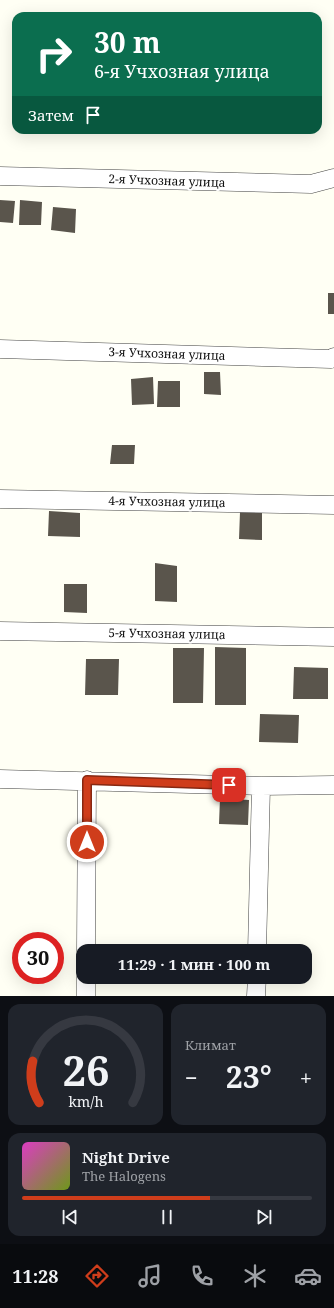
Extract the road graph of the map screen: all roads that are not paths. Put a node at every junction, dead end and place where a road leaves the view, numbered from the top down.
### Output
1 (0, 176) edge
2 (334, 178) edge
3 (0, 350) edge
4 (334, 357) edge
5 (0, 499) edge
6 (334, 505) edge
7 (0, 631) edge
8 (334, 637) edge
9 (0, 779) edge
10 (87, 780) junction
11 (334, 785) edge
12 (261, 786) junction
13 (86, 944) edge
14 (257, 944) edge
15 (86, 984) edge
16 (257, 984) edge
17 (86, 996) edge
18 (256, 996) edge

1 - 2 street, 2-я Учхозная улица
3 - 4 street, 3-я Учхозная улица
5 - 6 street, 4-я Учхозная улица
7 - 8 street, 5-я Учхозная улица
9 - 10 street
10 - 12 street
10 - 13 street
11 - 12 street
12 - 14 street
15 - 17 street
16 - 18 street

